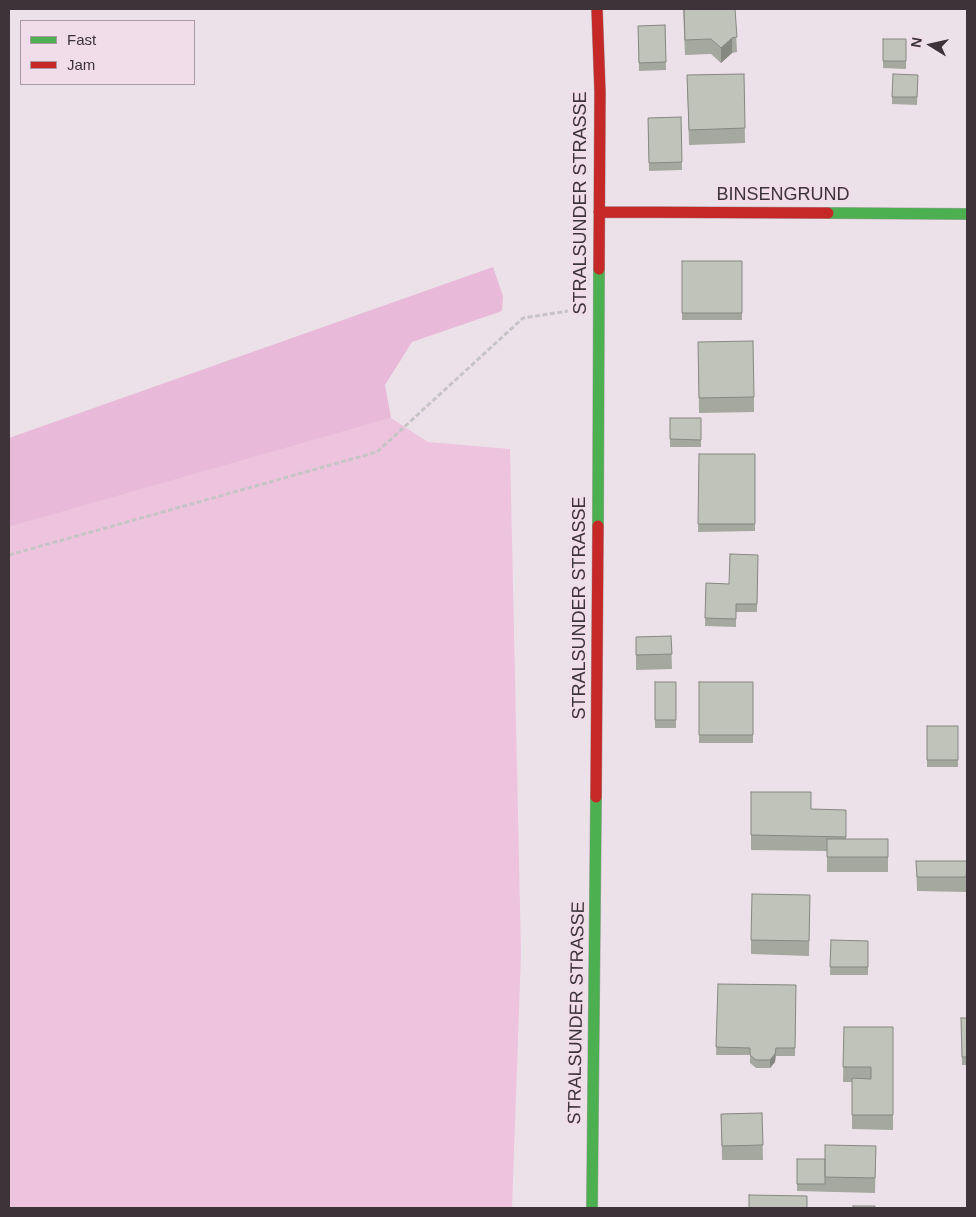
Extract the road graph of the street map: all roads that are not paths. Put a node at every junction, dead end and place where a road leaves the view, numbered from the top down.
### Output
1 (597, 9) edge
2 (599, 212) junction
3 (967, 214) edge
4 (592, 1208) edge

1 - 2 street, STRALSUNDER STRASSE
2 - 3 street, BINSENGRUND
2 - 4 street, STRALSUNDER STRASSE

